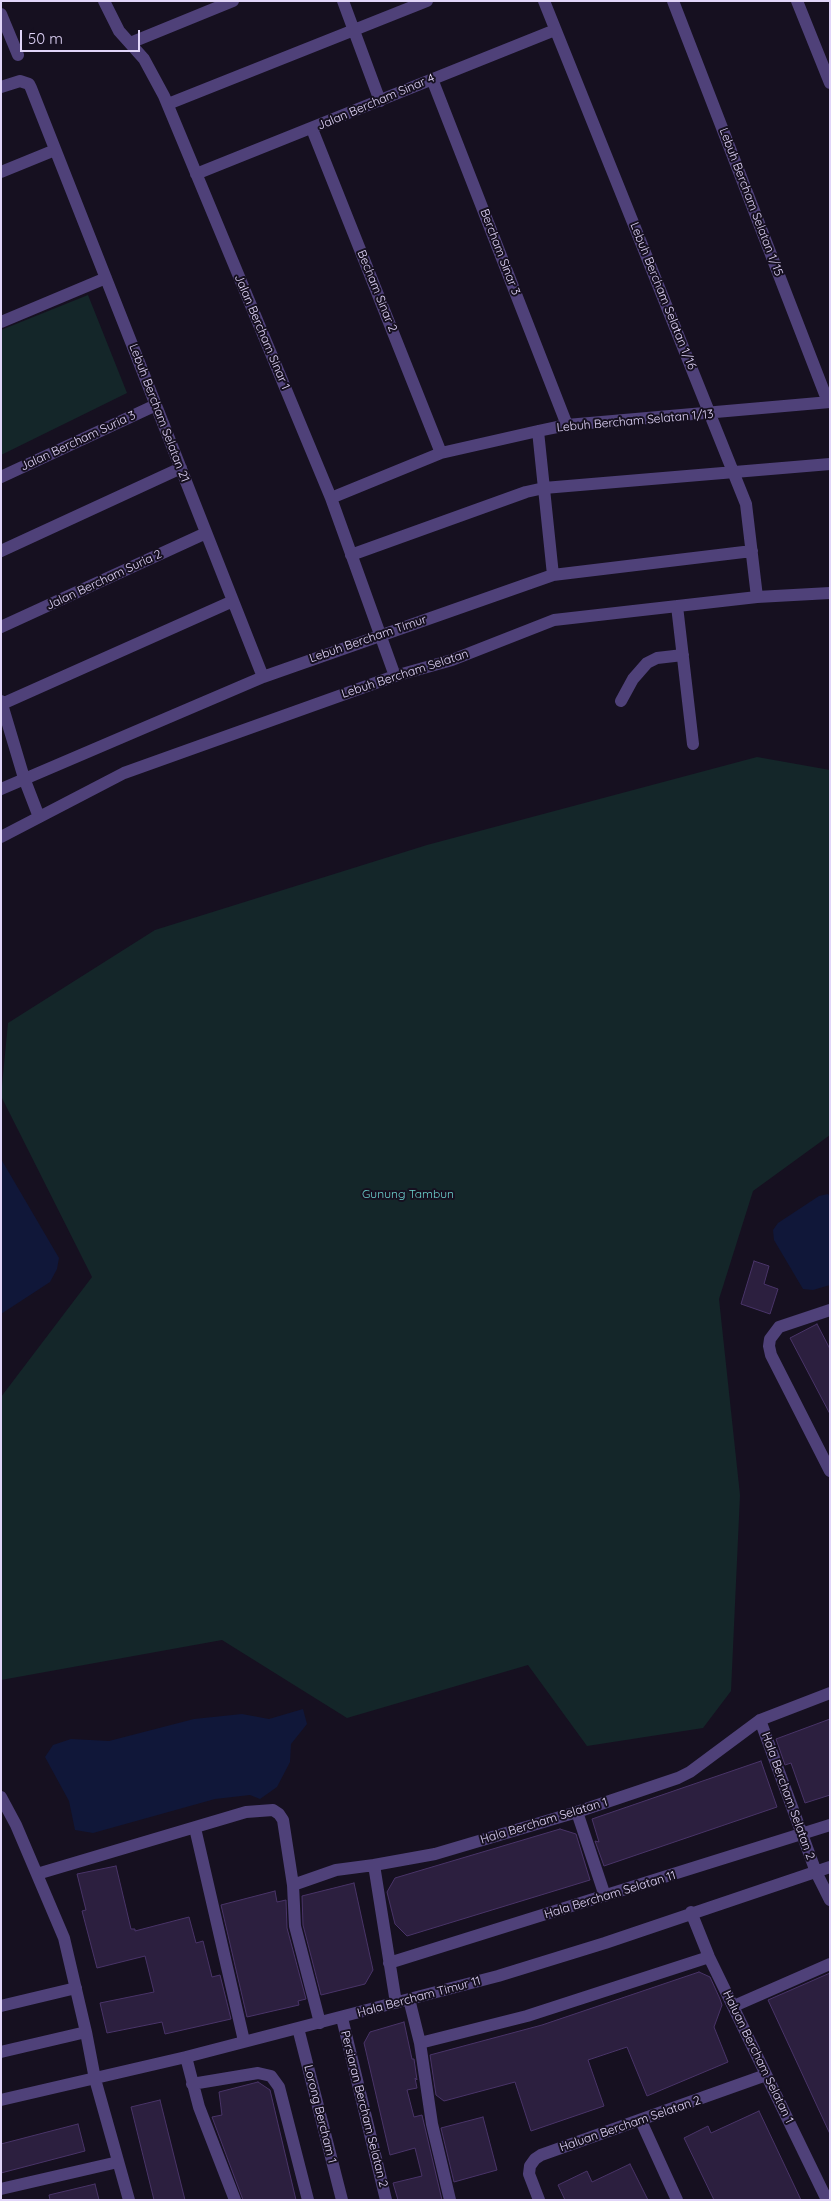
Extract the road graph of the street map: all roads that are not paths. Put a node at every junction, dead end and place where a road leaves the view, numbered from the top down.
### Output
1 (104, 1) edge
2 (233, 1) edge
3 (343, 1) edge
4 (427, 1) edge
5 (544, 1) edge
6 (673, 1) edge
7 (797, 1) edge
8 (1, 14) edge
9 (555, 30) junction
10 (354, 31) junction
11 (130, 43) junction
12 (18, 55) dead end
13 (432, 79) junction
14 (830, 84) edge
15 (1, 87) edge
16 (380, 101) junction
17 (168, 104) junction
18 (312, 129) junction
19 (55, 150) junction
20 (1, 172) edge
21 (196, 174) junction
22 (106, 278) junction
23 (1, 322) edge
24 (829, 402) edge
25 (156, 405) junction
26 (710, 414) junction
27 (567, 425) junction
28 (538, 431) junction
29 (441, 453) junction
30 (830, 464) edge
31 (181, 468) junction
32 (734, 474) junction
33 (1, 477) edge
34 (544, 488) junction
35 (331, 498) junction
36 (206, 533) junction
37 (1, 551) edge
38 (752, 551) junction
39 (351, 555) junction
40 (553, 575) junction
41 (830, 593) edge
42 (757, 597) junction
43 (233, 601) junction
44 (677, 606) junction
45 (1, 627) edge
46 (379, 635) junction
47 (682, 655) junction
48 (395, 676) junction
49 (262, 677) junction
50 (621, 701) dead end
51 (2, 703) edge
52 (693, 744) dead end
53 (24, 778) junction
54 (1, 789) edge
55 (39, 817) junction
56 (1, 837) edge
57 (830, 1310) edge
58 (830, 1471) edge
59 (830, 1693) edge
60 (760, 1720) junction
61 (1, 1797) edge
62 (577, 1812) junction
63 (830, 1825) edge
64 (195, 1828) junction
65 (803, 1834) junction
66 (374, 1865) junction
67 (830, 1867) edge
68 (816, 1872) junction
69 (37, 1874) junction
70 (292, 1885) junction
71 (605, 1896) junction
72 (830, 1900) edge
73 (691, 1912) junction
74 (709, 1957) junction
75 (389, 1964) junction
76 (830, 1964) edge
77 (76, 1988) junction
78 (409, 1999) junction
79 (396, 2003) junction
80 (1, 2006) edge
81 (734, 2006) junction
82 (342, 2018) junction
83 (320, 2023) junction
84 (298, 2028) junction
85 (86, 2032) junction
86 (244, 2041) junction
87 (420, 2043) junction
88 (1, 2052) edge
89 (186, 2057) junction
90 (766, 2075) junction
91 (95, 2079) junction
92 (192, 2084) junction
93 (1, 2100) edge
94 (641, 2121) junction
95 (118, 2162) junction
96 (1, 2189) edge
97 (129, 2200) edge
98 (235, 2200) edge
99 (308, 2200) edge
100 (342, 2200) edge
101 (386, 2200) edge
102 (450, 2200) edge
103 (538, 2200) edge
104 (677, 2200) edge
105 (827, 2200) edge

1 - 11 street, Jalan Bercham Sinar 1
2 - 11 street
3 - 10 street
4 - 10 street
5 - 9 street, Lebuh Bercham Selatan 1/16
6 - 24 street, Lebuh Bercham Selatan 1/15
7 - 14 street
8 - 12 street
9 - 13 street, Jalan Bercham Sinar 4
9 - 26 street, Lebuh Bercham Selatan 1/16
10 - 16 street
10 - 17 street
11 - 17 street, Jalan Bercham Sinar 1
13 - 16 street, Jalan Bercham Sinar 4
13 - 27 street, Bercham Sinar 3
15 - 19 street, Lebuh Bercham Selatan 21
16 - 18 street, Jalan Bercham Sinar 4
17 - 21 street, Jalan Bercham Sinar 1
18 - 21 street, Jalan Bercham Sinar 4
18 - 29 street, Becham Sinar 2
19 - 20 street
19 - 22 street, Lebuh Bercham Selatan 21
21 - 35 street, Jalan Bercham Sinar 1
22 - 23 street
22 - 25 street, Lebuh Bercham Selatan 21
24 - 26 street, Lebuh Bercham Selatan 1/13
25 - 31 street, Lebuh Bercham Selatan 21
25 - 33 street, Jalan Bercham Suria 3
26 - 27 street, Lebuh Bercham Selatan 1/13
26 - 32 street, Lebuh Bercham Selatan 1/16
27 - 28 street, Lebuh Bercham Selatan 1/13
28 - 29 street, Lebuh Bercham Selatan 1/13
28 - 34 street
29 - 35 street, Lebuh Bercham Selatan 1/13
30 - 32 street
31 - 36 street, Lebuh Bercham Selatan 21
31 - 37 street
32 - 34 street
32 - 38 street, Lebuh Bercham Selatan 1/16
34 - 39 street
34 - 40 street
35 - 39 street, Jalan Bercham Sinar 1
36 - 43 street, Lebuh Bercham Selatan 21
36 - 45 street, Jalan Bercham Suria 2
38 - 40 street, Lebuh Bercham Timur
38 - 42 street, Lebuh Bercham Selatan 1/16
39 - 46 street, Jalan Bercham Sinar 1
40 - 46 street, Lebuh Bercham Timur
41 - 42 street, Lebuh Bercham Selatan
42 - 44 street, Lebuh Bercham Selatan
43 - 49 street, Lebuh Bercham Selatan 21
43 - 51 street
44 - 47 street
44 - 48 street, Lebuh Bercham Selatan
46 - 48 street, Jalan Bercham Sinar 1
46 - 49 street, Lebuh Bercham Timur
47 - 50 street
47 - 52 street
48 - 55 street, Lebuh Bercham Selatan
49 - 53 street, Lebuh Bercham Timur
51 - 53 street
53 - 54 street, Lebuh Bercham Timur
53 - 55 street
55 - 56 street, Lebuh Bercham Selatan
57 - 58 street
59 - 60 street, Hala Bercham Selatan 1
60 - 62 street, Hala Bercham Selatan 1
60 - 65 street, Hala Bercham Selatan 2
61 - 69 street
62 - 66 street, Hala Bercham Selatan 1
62 - 71 street
63 - 65 street, Hala Bercham Selatan 11
64 - 69 street
64 - 70 street
64 - 86 street
65 - 68 street, Hala Bercham Selatan 2
65 - 71 street, Hala Bercham Selatan 11
66 - 70 street, Hala Bercham Selatan 1
66 - 75 street
67 - 68 street, Hala Bercham Timur 11
68 - 72 street, Hala Bercham Selatan 2
68 - 73 street, Hala Bercham Timur 11
69 - 77 street
70 - 83 street
71 - 75 street, Hala Bercham Selatan 11
73 - 74 street, Haluan Bercham Selatan 1
73 - 78 street, Hala Bercham Timur 11
74 - 81 street, Haluan Bercham Selatan 1
74 - 87 street
75 - 79 street
76 - 81 street
77 - 80 street
77 - 85 street
78 - 79 street, Hala Bercham Timur 11
78 - 87 street
79 - 82 street, Hala Bercham Timur 11
81 - 90 street, Haluan Bercham Selatan 1
82 - 83 street, Hala Bercham Timur 11
82 - 101 street, Persiaran Bercham Selatan 2
83 - 84 street, Hala Bercham Timur 11
84 - 86 street, Hala Bercham Timur 11
84 - 100 street, Lorong Bercham 1
85 - 88 street
85 - 91 street
86 - 89 street, Hala Bercham Timur 11
87 - 102 street
89 - 91 street, Hala Bercham Timur 11
89 - 92 street
90 - 94 street, Haluan Bercham Selatan 2
90 - 105 street, Haluan Bercham Selatan 1
91 - 93 street, Hala Bercham Timur 11
91 - 95 street
92 - 98 street
92 - 99 street
94 - 103 street, Haluan Bercham Selatan 2
94 - 104 street
95 - 96 street
95 - 97 street

